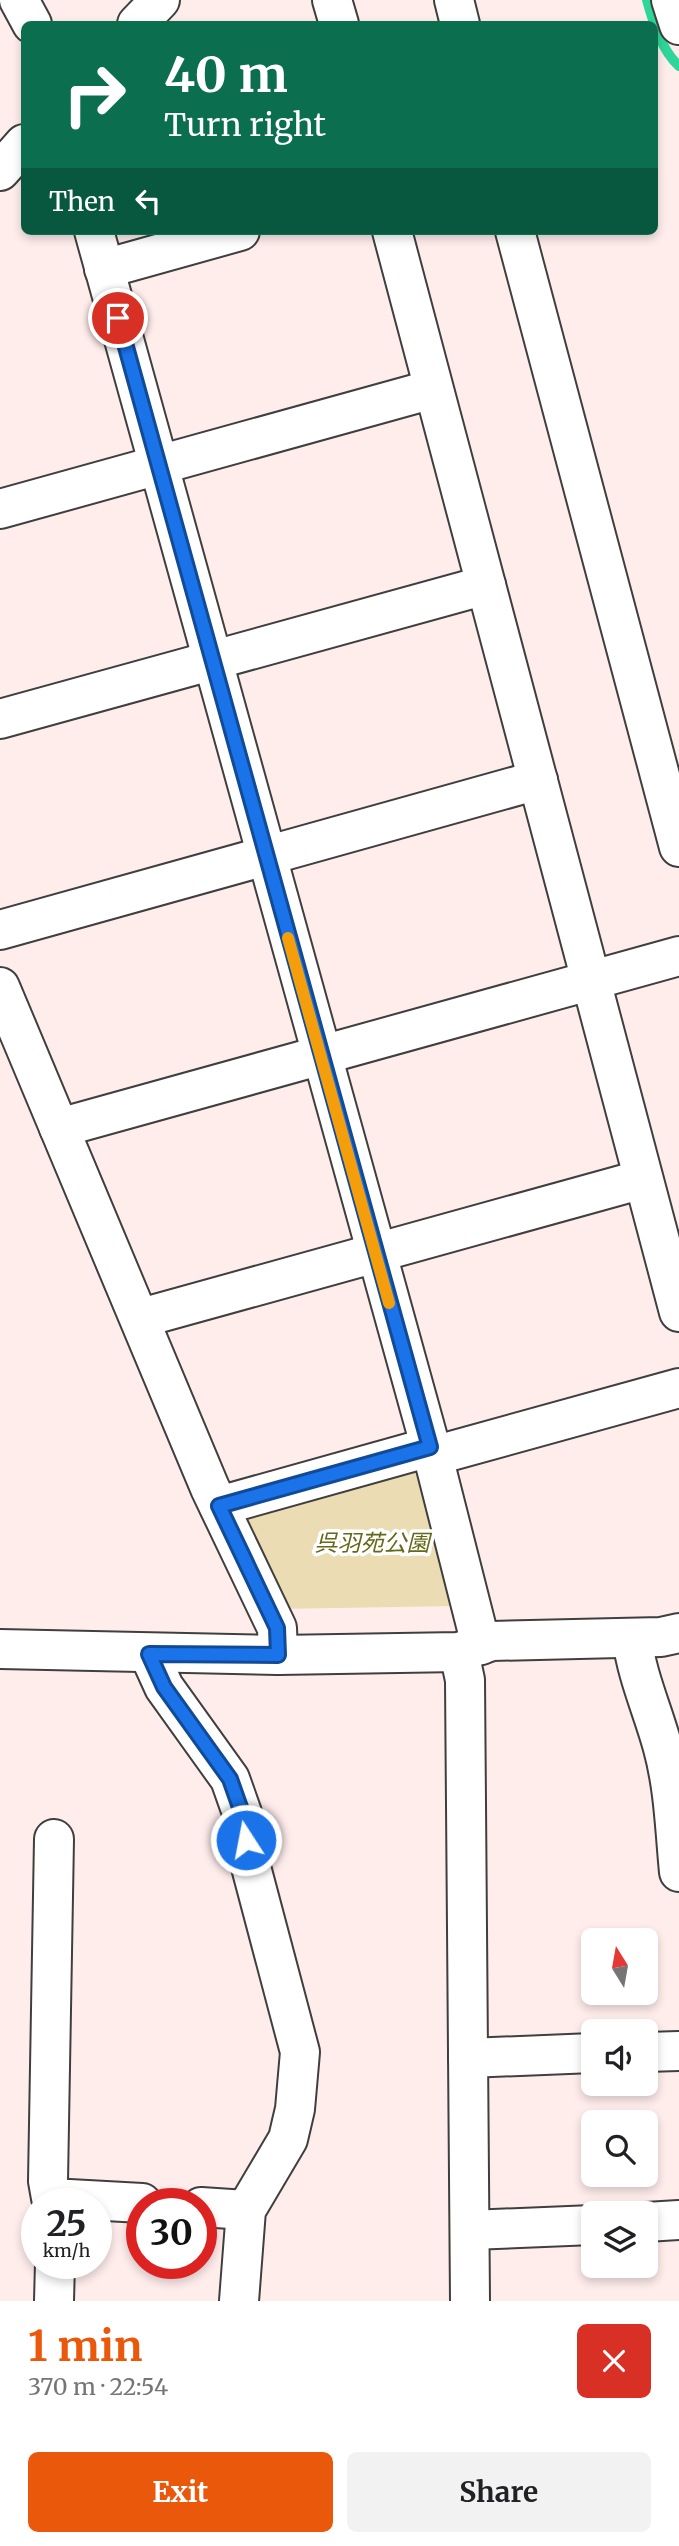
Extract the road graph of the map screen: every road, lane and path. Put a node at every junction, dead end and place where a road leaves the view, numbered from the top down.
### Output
1 (19, 0) edge
2 (160, 0) edge
3 (332, 0) edge
4 (454, 0) edge
5 (671, 0) edge
6 (30, 21) edge
7 (139, 21) edge
8 (338, 21) edge
9 (459, 21) edge
10 (679, 25) edge
11 (21, 147) edge
12 (0, 171) edge
13 (95, 235) edge
14 (226, 235) edge
15 (393, 235) edge
16 (516, 235) edge
17 (104, 269) junction
18 (433, 389) junction
19 (158, 465) junction
20 (0, 509) edge
21 (486, 585) junction
22 (213, 659) junction
23 (0, 719) edge
24 (538, 780) junction
25 (679, 847) edge
26 (265, 857) junction
27 (0, 930) edge
28 (679, 956) edge
29 (590, 981) junction
30 (0, 987) edge
31 (321, 1055) junction
32 (0, 1066) edge
33 (52, 1112) junction
34 (643, 1179) junction
35 (375, 1254) junction
36 (679, 1312) edge
37 (141, 1318) junction
38 (679, 1388) edge
39 (432, 1451) junction
40 (219, 1506) junction
41 (679, 1633) edge
42 (632, 1638) junction
43 (470, 1648) junction
44 (0, 1649) edge
45 (149, 1654) junction
46 (278, 1655) junction
47 (54, 1839) dead end
48 (679, 1872) edge
49 (679, 2050) edge
50 (658, 2051) edge
51 (581, 2053) edge
52 (468, 2058) junction
53 (49, 2188) edge
54 (217, 2208) edge
55 (246, 2210) junction
56 (679, 2220) edge
57 (658, 2221) edge
58 (581, 2225) edge
59 (470, 2230) junction
60 (55, 2279) edge
61 (54, 2301) edge
62 (239, 2301) edge
63 (470, 2301) edge

1 - 6 street
2 - 7 street
3 - 8 street
4 - 9 street
5 - 10 street
11 - 12 street
13 - 17 street
14 - 17 street
15 - 18 street
16 - 25 street
17 - 19 street
18 - 19 street
18 - 21 street
19 - 20 street
19 - 22 street
21 - 22 street
21 - 24 street
22 - 23 street
22 - 26 street
24 - 26 street
24 - 29 street
26 - 27 street
26 - 31 street
28 - 29 street
29 - 31 street
29 - 34 street
30 - 33 street
31 - 33 street
31 - 35 street
32 - 33 street
33 - 37 street
34 - 35 street
34 - 36 street
35 - 37 street
35 - 39 street
37 - 40 street
38 - 39 street
39 - 40 street
39 - 43 street
40 - 46 street
41 - 42 street
42 - 43 street
42 - 48 street
43 - 46 street
43 - 52 street
44 - 45 street
45 - 46 street
45 - 55 street
47 - 53 street
49 - 50 street
51 - 52 street
52 - 59 street
54 - 55 street
55 - 62 street
56 - 57 street
58 - 59 street
59 - 63 street
60 - 61 street

